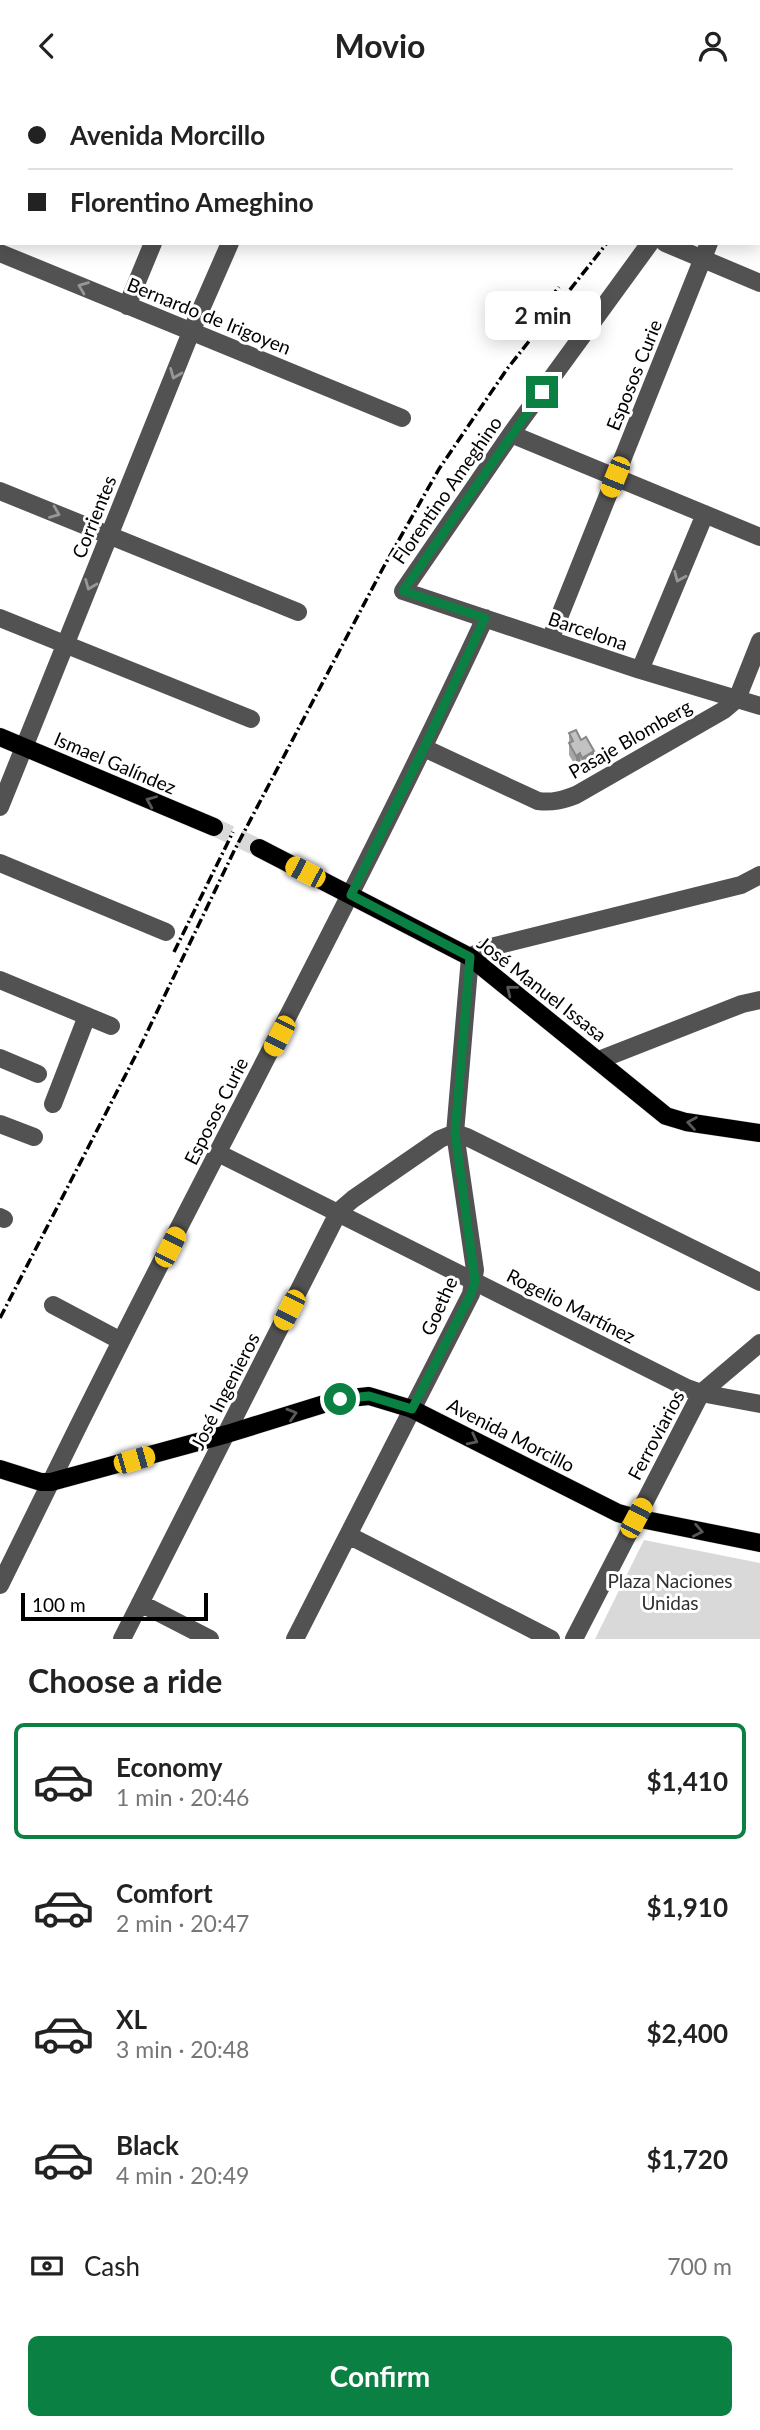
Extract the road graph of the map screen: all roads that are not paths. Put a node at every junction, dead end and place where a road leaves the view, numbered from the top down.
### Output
1 (152, 245) edge
2 (229, 245) edge
3 (649, 245) edge
4 (675, 245) edge
5 (706, 251) edge
6 (0, 253) edge
7 (760, 283) edge
8 (128, 306) junction
9 (191, 332) junction
10 (402, 418) dead end
11 (511, 434) junction
12 (615, 477) junction
13 (0, 491) edge
14 (705, 514) junction
15 (110, 535) junction
16 (760, 537) edge
17 (403, 591) joint
18 (298, 612) dead end
19 (0, 618) edge
20 (485, 618) junction
21 (550, 640) junction
22 (760, 641) edge
23 (66, 644) junction
24 (640, 670) junction
25 (737, 699) junction
26 (760, 706) edge
27 (251, 719) dead end
28 (0, 737) edge
29 (24, 747) junction
30 (424, 748) junction
31 (0, 807) edge
32 (214, 827) tunnel mouth
33 (259, 848) tunnel mouth
34 (0, 863) edge
35 (760, 874) edge
36 (351, 895) junction
37 (166, 932) dead end
38 (470, 957) junction
39 (0, 980) edge
40 (760, 1000) edge
41 (87, 1016) junction
42 (111, 1026) dead end
43 (0, 1058) edge
44 (599, 1060) junction
45 (38, 1074) dead end
46 (52, 1104) dead end
47 (0, 1125) edge
48 (455, 1133) junction
49 (760, 1133) edge
50 (34, 1137) dead end
51 (219, 1153) junction
52 (339, 1211) junction
53 (475, 1281) junction
54 (760, 1282) edge
55 (53, 1305) dead end
56 (121, 1341) junction
57 (760, 1343) edge
58 (701, 1393) junction
59 (760, 1404) edge
60 (412, 1409) junction
61 (227, 1434) junction
62 (0, 1469) edge
63 (51, 1482) junction
64 (636, 1518) junction
65 (348, 1535) junction
66 (760, 1543) edge
67 (0, 1584) edge
68 (140, 1603) junction
69 (122, 1639) edge
70 (210, 1639) edge
71 (295, 1639) edge
72 (551, 1639) edge
73 (574, 1639) edge

1 - 8 street
2 - 9 street, Corrientes
3 - 11 street, Florentino Ameghino
4 - 5 street
5 - 7 street
5 - 12 street, Esposos Curie
8 -> 6 street, Bernardo de Irigoyen
8 - 9 street, Bernardo de Irigoyen
9 - 10 street, Bernardo de Irigoyen
9 -> 15 street, Corrientes
11 - 12 street
11 - 17 street, Florentino Ameghino
12 - 14 street
12 - 21 street, Esposos Curie
13 -> 15 street
14 - 16 street
14 -> 24 street
15 - 18 street
15 -> 23 street, Corrientes
17 - 20 street, Barcelona
19 - 23 street
20 - 21 street, Barcelona
20 - 30 street, Esposos Curie
21 - 24 street, Barcelona
22 - 25 street
23 - 27 street
23 - 29 street, Corrientes
24 - 25 street, Barcelona
25 - 26 street, Barcelona
25 - 30 street, Pasaje Blomberg
28 - 29 main road, Ismael Galíndez
29 - 31 street, Corrientes
32 -> 29 main road, Ismael Galíndez
30 - 36 street, Esposos Curie
33 - 36 main road, José Manuel Issasa
34 - 37 street
35 - 38 street
36 - 38 main road, José Manuel Issasa
36 - 51 street, Esposos Curie
44 -> 38 main road, José Manuel Issasa
38 - 48 street, Goethe
39 - 41 street
40 - 44 street
41 - 42 street
41 - 46 street
43 - 45 street
49 -> 44 main road, José Manuel Issasa
47 - 50 street
48 - 52 street, José Ingenieros
48 - 53 street, Goethe
48 - 54 street
51 - 52 street, Rogelio Martínez
51 - 56 street, Esposos Curie
52 - 53 street, Rogelio Martínez
52 - 61 street, José Ingenieros
53 - 58 street, Rogelio Martínez
53 - 60 street, Goethe
55 - 56 street
56 - 63 street, Esposos Curie
57 - 58 street, Ferroviarios
58 - 59 street, Rogelio Martínez
58 - 64 street, Ferroviarios
61 -> 60 main road, Avenida Morcillo
60 -> 64 main road, Avenida Morcillo
60 - 65 street, Goethe
61 - 63 main road, Avenida Morcillo
61 - 68 street, José Ingenieros
62 - 63 main road, Avenida Morcillo
63 - 67 street, Esposos Curie
64 -> 66 main road, Avenida Morcillo
64 - 73 street, Ferroviarios
65 - 71 street, Goethe
65 - 72 street
68 - 69 street, José Ingenieros
68 - 70 street

